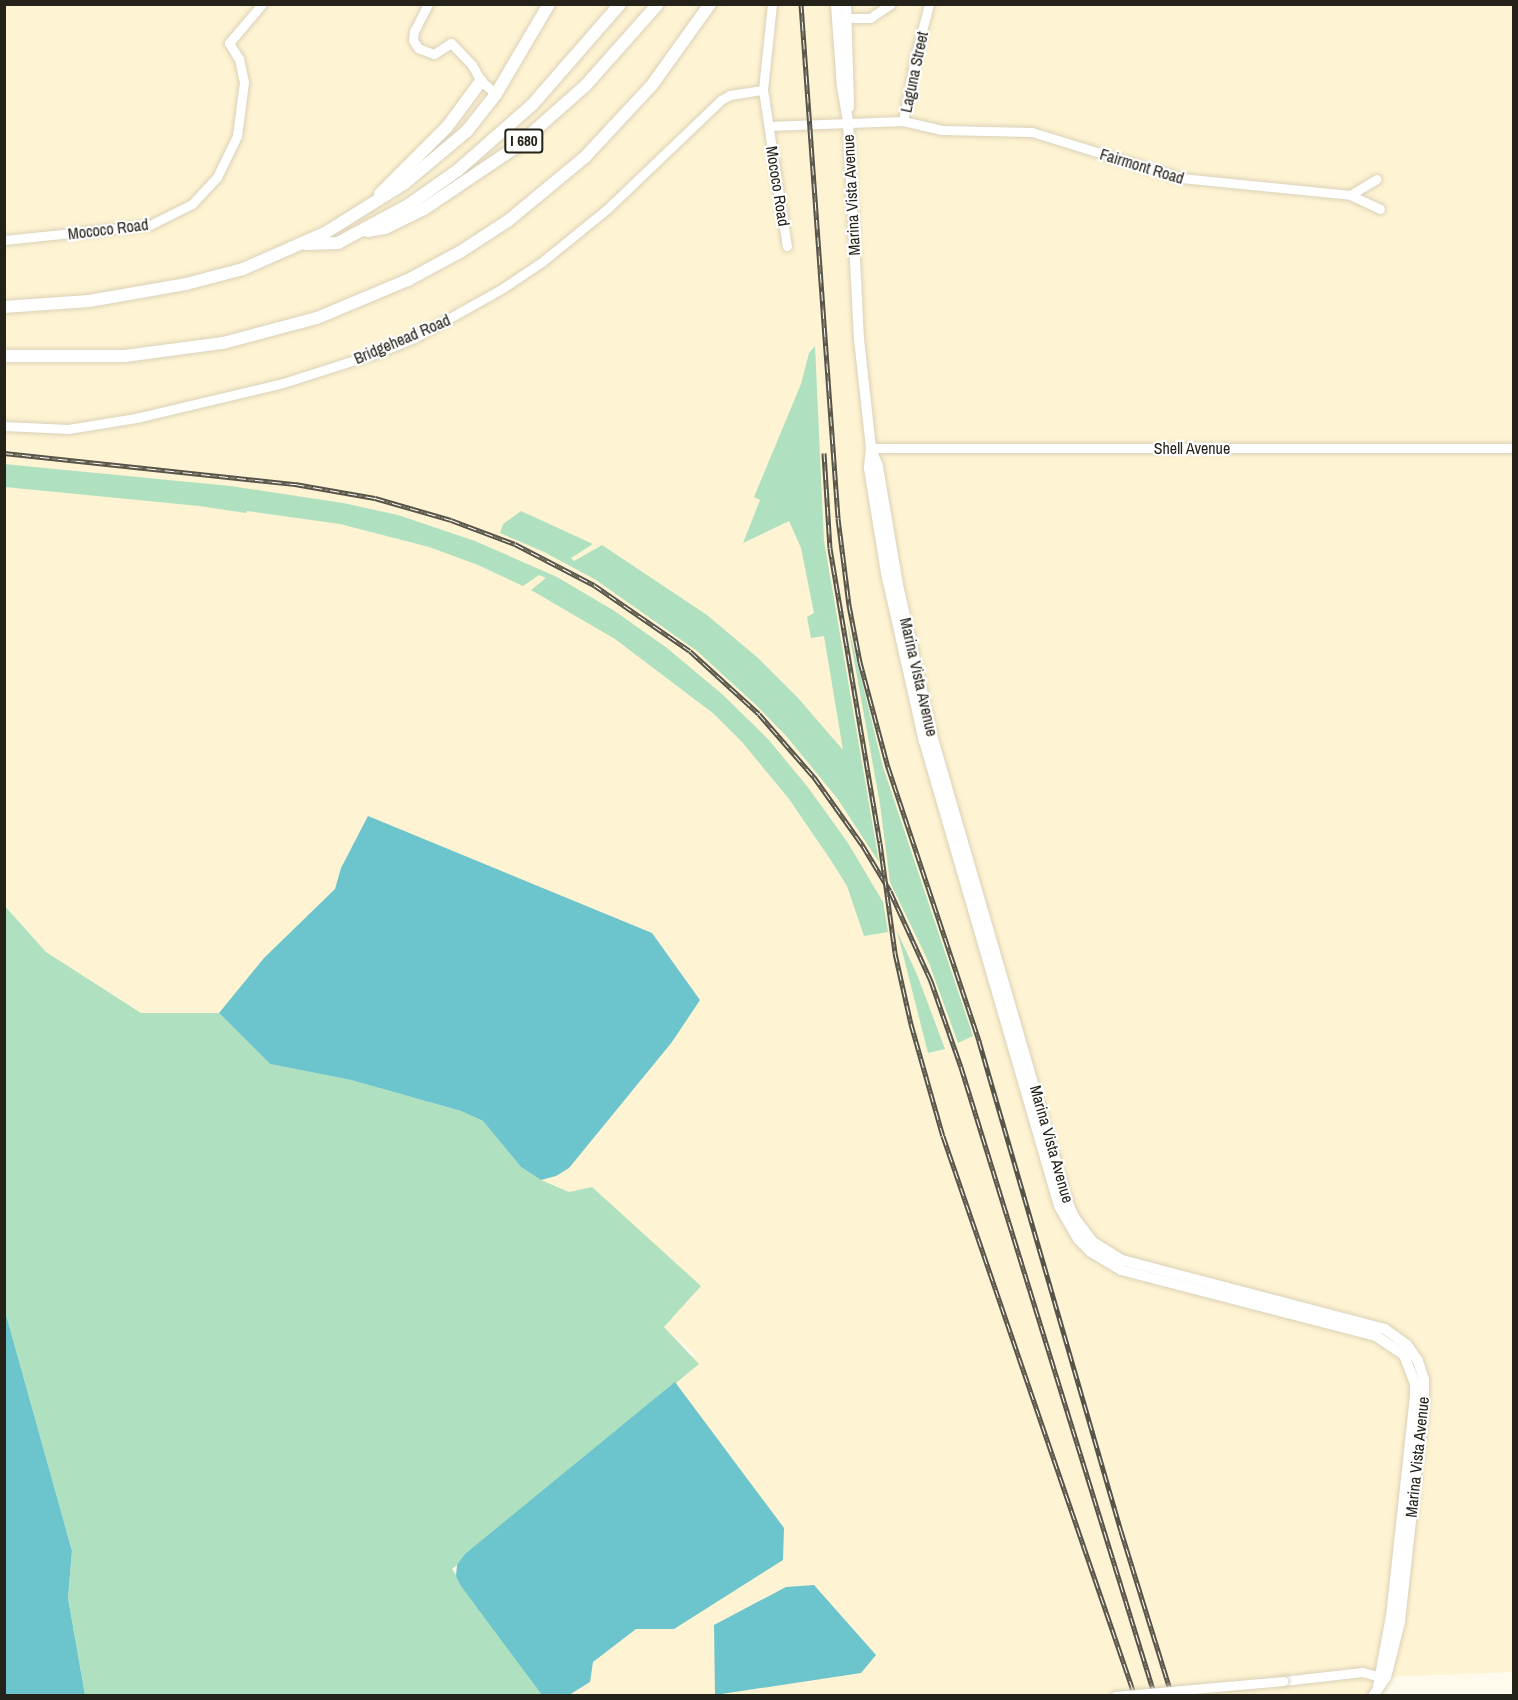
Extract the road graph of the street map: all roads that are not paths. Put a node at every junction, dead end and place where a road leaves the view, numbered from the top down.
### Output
1 (262, 4) edge
2 (428, 4) edge
3 (549, 4) edge
4 (620, 4) edge
5 (658, 4) edge
6 (710, 4) edge
7 (772, 4) edge
8 (836, 4) edge
9 (846, 4) edge
10 (891, 4) edge
11 (929, 4) edge
12 (847, 18) junction
13 (481, 81) junction
14 (763, 90) junction
15 (496, 94) junction
16 (848, 122) junction
17 (903, 122) junction
18 (769, 126) junction
19 (1377, 179) dead end
20 (1350, 195) junction
21 (370, 205) junction
22 (1380, 209) dead end
23 (358, 232) junction
24 (4, 240) edge
25 (302, 244) junction
26 (787, 246) dead end
27 (4, 307) edge
28 (4, 356) edge
29 (4, 426) edge
30 (871, 448) junction
31 (1514, 448) edge
32 (1376, 1686) edge
33 (1115, 1695) edge

1 - 24 street, Mococo Road
2 - 13 street
3 - 15 highway, I 680
4 - 23 highway, I 680
5 - 23 highway, I 680
6 - 28 highway
7 - 14 street, Mococo Road
8 - 16 main road, Marina Vista Avenue
9 - 12 main road, Marina Vista Avenue
10 - 12 street
11 - 17 street, Laguna Street
12 - 16 main road, Marina Vista Avenue
13 - 15 street
13 - 21 highway
14 - 18 street, Mococo Road
14 - 29 street, Bridgehead Road
15 - 21 highway, I 680
16 - 17 street, Laguna Street
16 - 18 street, Mococo Road
16 - 30 main road, Marina Vista Avenue
17 - 20 street, Fairmont Road
18 - 26 street, Mococo Road
19 - 20 street
20 - 22 street, Fairmont Road
21 - 25 highway, I 680
23 - 25 highway, I 680
25 - 27 highway, I 680
30 - 31 street, Shell Avenue
30 - 32 main road, Marina Vista Avenue
32 - 33 street, bridge

